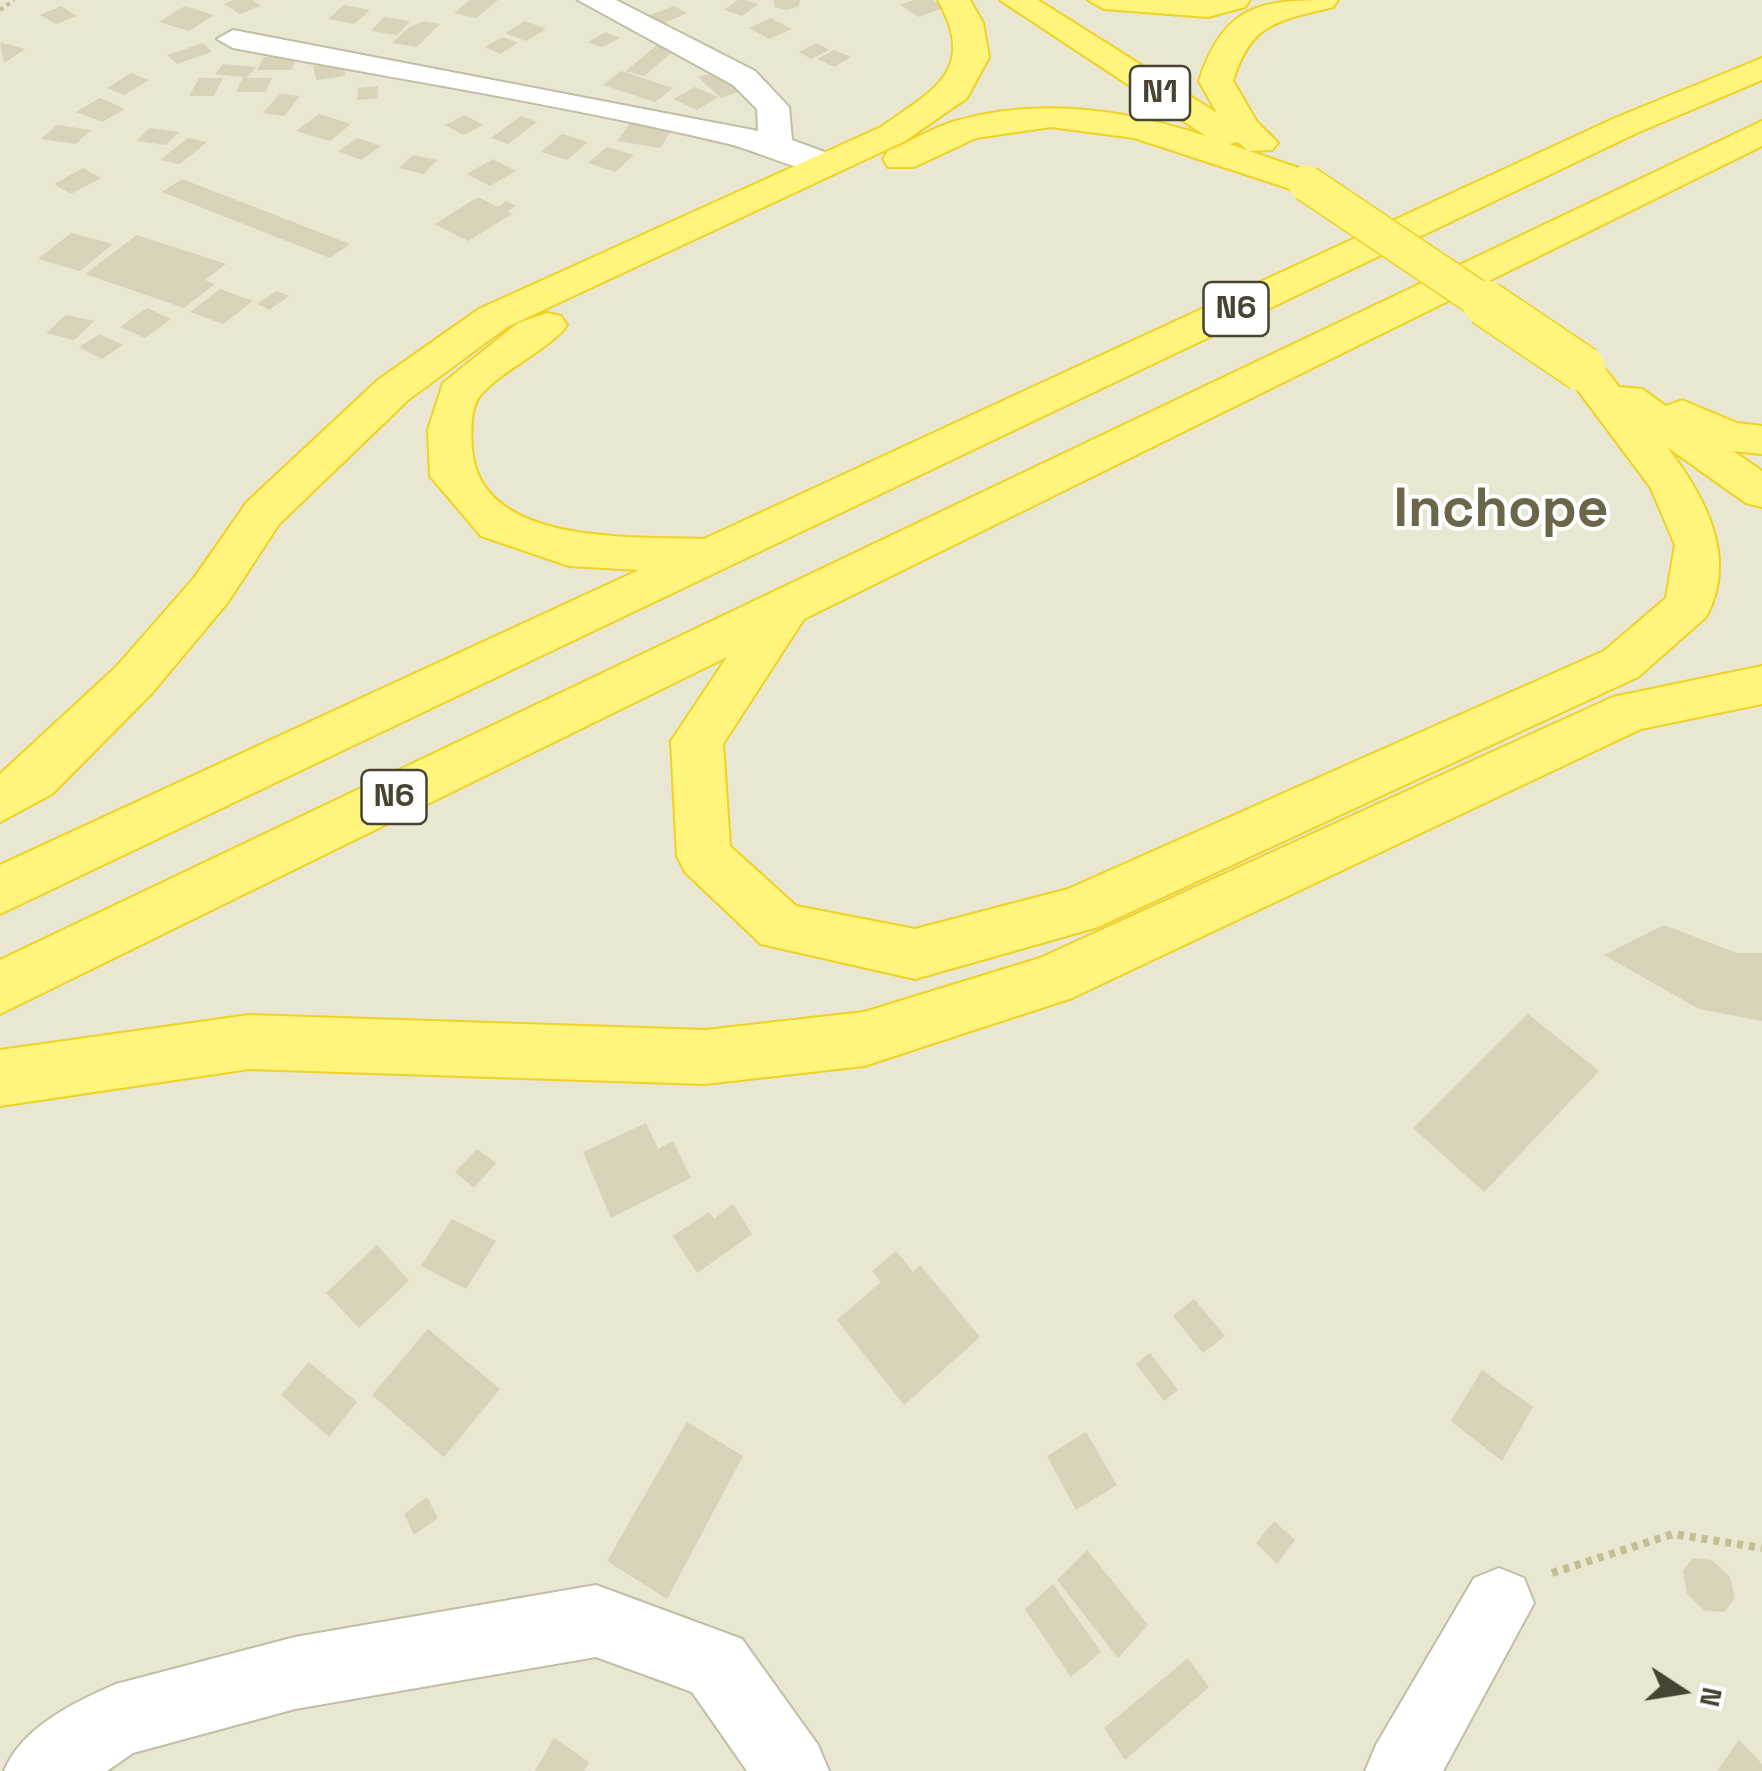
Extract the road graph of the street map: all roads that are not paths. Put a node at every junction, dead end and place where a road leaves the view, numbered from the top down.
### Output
1 (593, 0) edge
2 (954, 0) edge
3 (1016, 0) edge
4 (1104, 0) edge
5 (1234, 0) edge
6 (1322, 0) edge
7 (232, 39) dead end
8 (1762, 68) edge
9 (1762, 132) edge
10 (775, 144) junction
11 (826, 164) junction
12 (1306, 183) junction
13 (1583, 369) junction
14 (1762, 440) edge
15 (1762, 492) edge
16 (712, 556) junction
17 (787, 607) junction
18 (1762, 686) edge
19 (0, 801) edge
20 (0, 891) edge
21 (0, 988) edge
22 (0, 1078) edge
23 (1499, 1604) road end
24 (40, 1771) edge
25 (792, 1771) edge
26 (1402, 1771) edge

1 - 10 street
2 - 11 highway
3 - 12 highway, N1
4 - 5 highway
6 - 12 highway
7 - 10 street
8 - 16 highway, N6
9 - 17 highway, N6
10 - 11 street
11 - 19 highway
12 - 13 highway, bridge
12 - 16 highway
13 - 14 highway
13 - 15 highway
13 - 17 highway
16 - 20 highway, N6
17 - 21 highway, N6
18 - 22 highway
23 - 26 street
24 - 25 street

